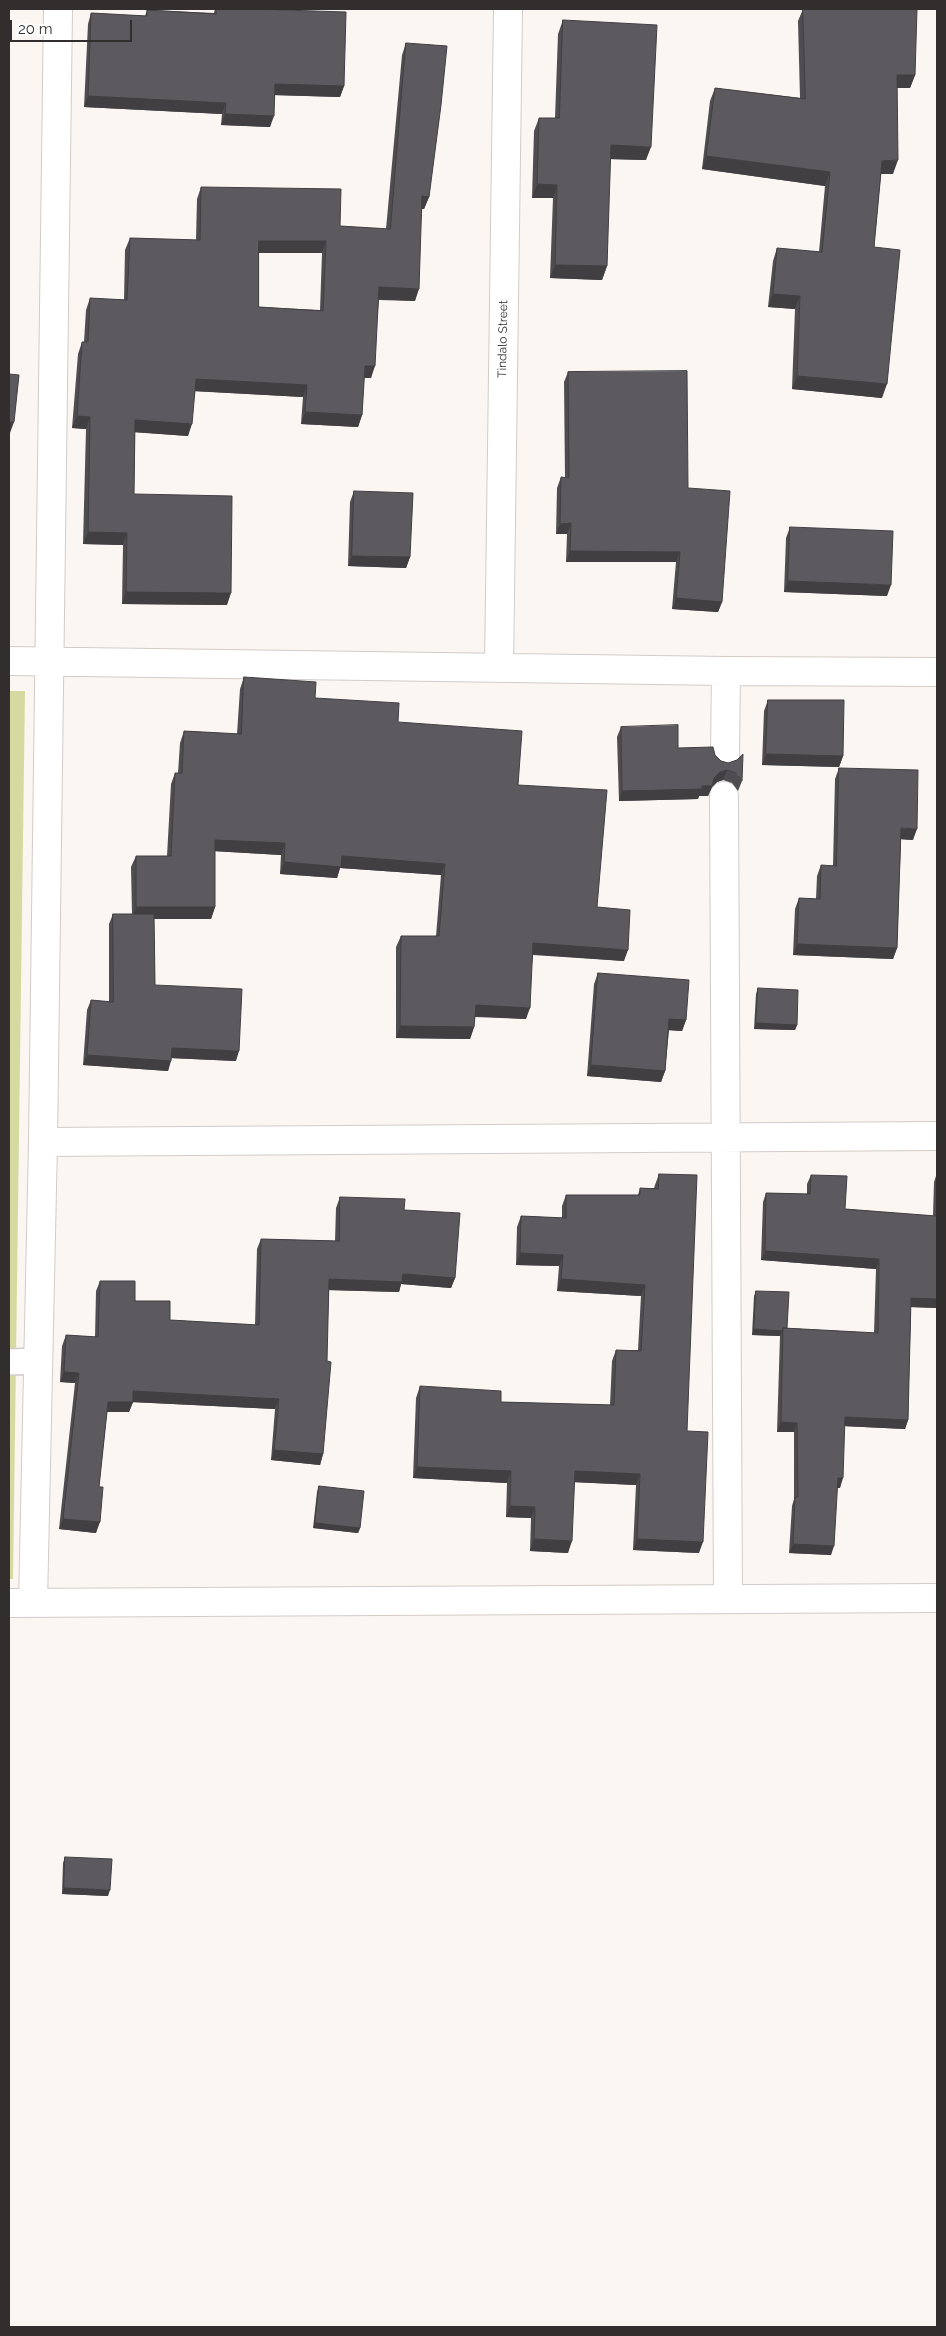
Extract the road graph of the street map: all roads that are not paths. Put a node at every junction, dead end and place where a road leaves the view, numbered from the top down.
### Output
1 (58, 9) edge
2 (508, 9) edge
3 (9, 661) edge
4 (49, 662) junction
5 (499, 668) junction
6 (726, 671) junction
7 (937, 672) edge
8 (725, 757) dead end
9 (724, 796) dead end
10 (937, 1136) edge
11 (726, 1138) junction
12 (43, 1142) junction
13 (38, 1361) junction
14 (9, 1362) edge
15 (728, 1598) junction
16 (937, 1598) edge
17 (21, 1603) edge

1 - 4 street
2 - 5 street, Tindalo Street
3 - 4 street
4 - 5 street
4 - 12 street
5 - 6 street
6 - 7 street
6 - 8 street
9 - 11 street
10 - 11 street
11 - 12 street
11 - 15 street
12 - 13 street
13 - 14 lane
13 - 17 street
15 - 16 street
15 - 17 street

